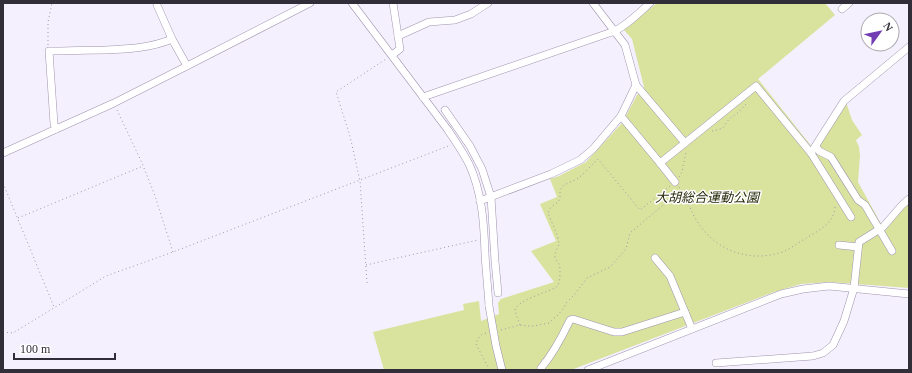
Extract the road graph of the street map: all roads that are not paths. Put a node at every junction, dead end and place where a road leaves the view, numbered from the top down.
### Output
1 (310, 3) edge
2 (352, 3) edge
3 (393, 3) edge
4 (488, 3) edge
5 (593, 3) edge
6 (650, 3) edge
7 (849, 3) edge
8 (157, 5) dead end
9 (842, 9) dead end
10 (614, 32) junction
11 (398, 36) junction
12 (172, 39) junction
13 (909, 47) edge
14 (392, 55) junction
15 (187, 66) junction
16 (636, 85) junction
17 (423, 97) junction
18 (445, 110) dead end
19 (621, 116) junction
20 (455, 125) junction
21 (56, 129) junction
22 (448, 130) junction
23 (685, 142) junction
24 (470, 146) junction
25 (816, 146) junction
26 (462, 151) junction
27 (3, 153) edge
28 (811, 153) junction
29 (660, 163) junction
30 (675, 182) road end
31 (491, 197) junction
32 (909, 199) edge
33 (480, 201) junction
34 (851, 217) dead end
35 (879, 230) junction
36 (839, 245) dead end
37 (858, 247) junction
38 (892, 251) dead end
39 (655, 258) dead end
40 (486, 262) junction
41 (495, 262) junction
42 (854, 288) junction
43 (498, 293) dead end
44 (909, 294) edge
45 (685, 312) junction
46 (692, 329) junction
47 (716, 363) dead end
48 (541, 368) dead end
49 (502, 370) edge
50 (588, 370) edge

1 - 15 street
2 - 14 street
3 - 11 street
4 - 11 street
5 - 10 street
6 - 10 street
7 - 9 street
8 - 12 street
10 - 16 street
10 - 17 street
11 - 14 street
12 - 15 street
12 - 21 street
13 - 25 street
14 - 17 street
15 - 21 street
16 - 19 street
16 - 23 street
17 - 22 street
18 - 20 street
19 - 29 street
19 - 31 street
20 - 22 street
20 - 24 street
21 - 27 street
22 - 26 street
23 - 28 street
23 - 29 street
24 - 26 street
24 - 31 street
25 - 28 street
25 - 35 street
26 - 33 street
28 - 34 street
29 - 30 street
31 - 33 street
31 - 41 street
32 - 35 street
33 - 40 street
35 - 37 street
35 - 38 street
36 - 37 street
37 - 42 street
39 - 45 street
40 - 41 street
40 - 49 street, bridge
41 - 43 street
42 - 44 street
42 - 46 street
42 - 47 street
45 - 46 street
45 - 48 street
46 - 50 street

